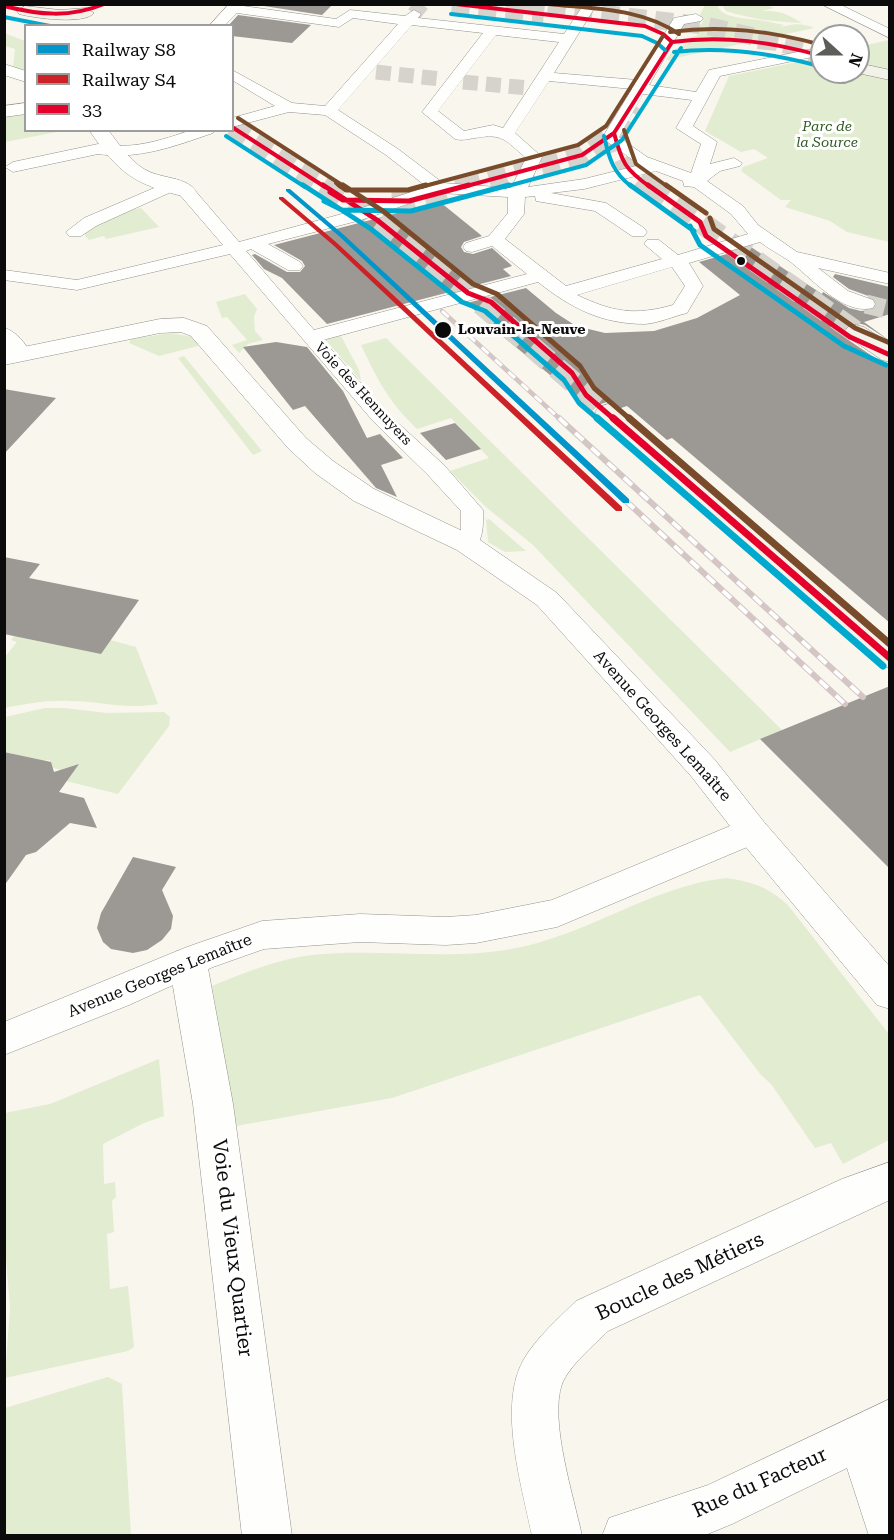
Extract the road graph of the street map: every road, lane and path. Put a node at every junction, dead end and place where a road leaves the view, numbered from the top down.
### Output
1 (105, 4) edge
2 (591, 4) edge
3 (827, 4) edge
4 (4, 6) edge
5 (234, 7) edge
6 (25, 11) junction
7 (411, 18) junction
8 (696, 18) dead end
9 (82, 19) edge
10 (339, 23) junction
11 (54, 24) edge
12 (217, 24) edge
13 (358, 30) dead end
14 (493, 30) junction
15 (380, 33) dead end
16 (889, 35) edge
17 (396, 36) junction
18 (568, 39) junction
19 (870, 40) edge
20 (810, 53) edge
21 (6, 70) edge
22 (870, 71) edge
23 (234, 75) edge
24 (890, 75) edge
25 (24, 76) edge
26 (545, 76) junction
27 (639, 86) junction
28 (701, 97) junction
29 (288, 107) junction
30 (24, 108) edge
31 (329, 111) junction
32 (4, 112) edge
33 (234, 122) edge
34 (99, 132) edge
35 (206, 133) edge
36 (507, 134) junction
37 (113, 152) junction
38 (734, 163) dead end
39 (657, 165) junction
40 (14, 167) dead end
41 (697, 181) junction
42 (181, 188) junction
43 (439, 188) junction
44 (670, 189) dead end
45 (517, 193) junction
46 (75, 232) dead end
47 (638, 232) dead end
48 (757, 232) junction
49 (495, 240) junction
50 (653, 244) dead end
51 (244, 246) junction
52 (472, 247) dead end
53 (791, 255) junction
54 (685, 263) junction
55 (294, 266) dead end
56 (4, 275) edge
57 (890, 279) edge
58 (548, 285) junction
59 (419, 292) dead end
60 (866, 304) tunnel mouth
61 (435, 306) junction
62 (856, 332) tunnel mouth
63 (4, 335) edge
64 (310, 337) junction
65 (890, 355) edge
66 (12, 356) edge
67 (608, 412) tunnel mouth
68 (467, 544) junction
69 (890, 658) edge
70 (752, 831) junction
71 (188, 963) junction
72 (890, 994) edge
73 (4, 1039) edge
74 (890, 1181) edge
75 (875, 1429) edge
76 (890, 1526) edge
77 (267, 1536) edge
78 (557, 1536) edge
79 (627, 1536) edge

1 - 9 main road
2 - 18 street
3 - 16 street
4 - 6 main road
5 - 10 street
5 - 12 street
6 - 9 main road
6 - 11 main road
7 - 10 street
7 - 14 street
7 - 17 street
8 - 27 street
10 - 13 street
14 - 18 street
14 - 36 street
15 - 17 street
16 - 19 street
17 - 31 street
18 - 26 street
20 - 28 street
21 - 25 street
22 - 24 main road
23 - 29 street
26 - 27 street
26 - 36 street
27 - 28 street
27 - 39 street
28 - 41 street
29 - 31 street
29 - 33 street
30 - 32 street
31 - 43 street
34 - 37 street
35 - 37 street
36 - 45 street
37 - 40 street
37 - 42 street
38 - 41 street
39 - 41 street
39 - 45 street
41 - 44 street
41 - 48 street
42 - 46 street
42 - 51 street, Voie des Hennuyers
43 - 45 street
43 - 51 street
45 - 47 street
45 - 49 street
48 - 53 street
48 - 54 street
49 - 52 street
49 - 58 street
50 - 54 street
51 - 55 street
51 - 56 street
51 - 64 street, Voie des Hennuyers
53 - 57 street
53 - 60 street
54 - 58 street
54 - 58 street
58 - 61 street
59 - 61 street
61 - 64 street
62 - 65 main road
63 - 66 street
64 - 68 street, Voie des Hennuyers
66 - 68 street, Avenue Georges Lemaître
67 - 69 main road
68 - 70 street, Avenue Georges Lemaître
70 - 71 street, Avenue Georges Lemaître
70 - 72 street
71 - 73 street, Avenue Georges Lemaître
71 - 77 street, Voie du Vieux Quartier
74 - 78 street, Boucle des Métiers
75 - 76 street
75 - 79 street, Rue du Facteur

